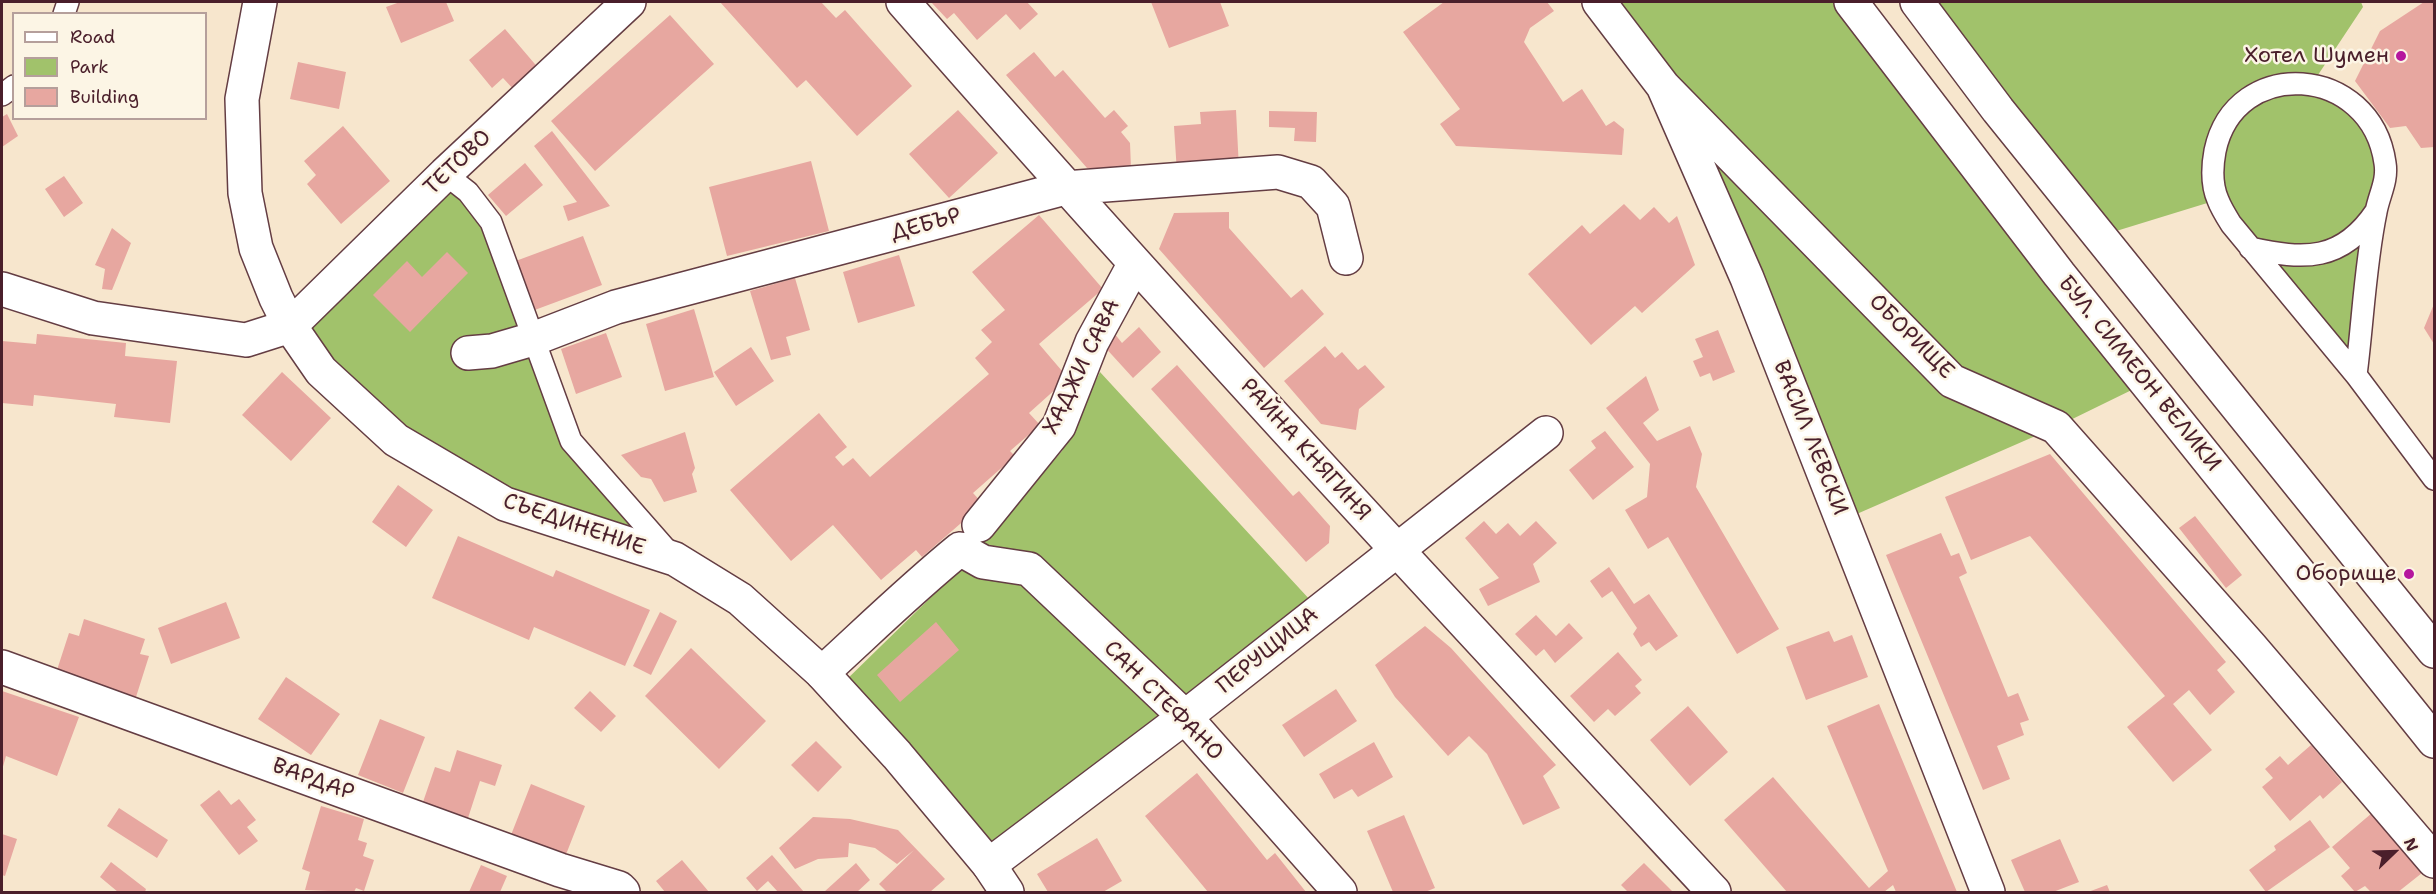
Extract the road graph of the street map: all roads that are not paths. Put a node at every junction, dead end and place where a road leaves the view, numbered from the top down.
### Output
1 (260, 2) edge
2 (629, 2) edge
3 (903, 2) edge
4 (1599, 2) edge
5 (1851, 2) edge
6 (1917, 2) edge
7 (1663, 86) junction
8 (445, 174) junction
9 (1065, 188) junction
10 (2376, 211) junction
11 (2250, 248) junction
12 (1346, 258) dead end
13 (1135, 263) junction
14 (2, 289) edge
15 (290, 326) junction
16 (533, 339) junction
17 (468, 353) dead end
18 (2356, 375) junction
19 (1546, 433) dead end
20 (2434, 479) edge
21 (970, 537) junction
22 (1396, 550) junction
23 (675, 559) junction
24 (2434, 651) edge
25 (2, 667) edge
26 (822, 673) junction
27 (1185, 717) junction
28 (2434, 741) edge
29 (2434, 861) edge
30 (989, 865) junction
31 (623, 892) edge
32 (1007, 892) edge
33 (1340, 892) edge
34 (1714, 892) edge
35 (1988, 892) edge

1 - 15 street, СЪЕДИНЕНИЕ
2 - 8 street, ТЕТОВО
3 - 9 street, РАЙНА КНЯГИНЯ
4 - 7 street, ВАСИЛ ЛЕВСКИ
5 - 28 street, БУЛ. СИМЕОН ВЕЛИКИ
6 - 24 street
7 - 29 street, ОБОРИЩЕ
7 - 35 street, ВАСИЛ ЛЕВСКИ
8 - 15 street, ТЕТОВО
8 - 16 lane
9 - 12 street, ДЕБЪР
9 - 13 street, РАЙНА КНЯГИНЯ
9 - 16 street, ДЕБЪР
10 - 11 lane
10 - 11 lane
10 - 18 lane
11 - 18 lane
13 - 21 street, ХАДЖИ САВА
13 - 22 street, РАЙНА КНЯГИНЯ
14 - 15 street
15 - 23 street, СЪЕДИНЕНИЕ
16 - 17 street, ДЕБЪР
16 - 23 lane
18 - 20 lane
19 - 22 street, ПЕРУЩИЦА
21 - 26 street, ХАДЖИ САВА
21 - 27 street, САН СТЕФАНО
22 - 27 street, ПЕРУЩИЦА
22 - 34 street, РАЙНА КНЯГИНЯ
23 - 26 street, СЪЕДИНЕНИЕ
25 - 31 street, ВАРДАР
26 - 30 street, СЪЕДИНЕНИЕ
27 - 30 street, ПЕРУЩИЦА
27 - 33 street, САН СТЕФАНО
30 - 32 street, СЪЕДИНЕНИЕ

